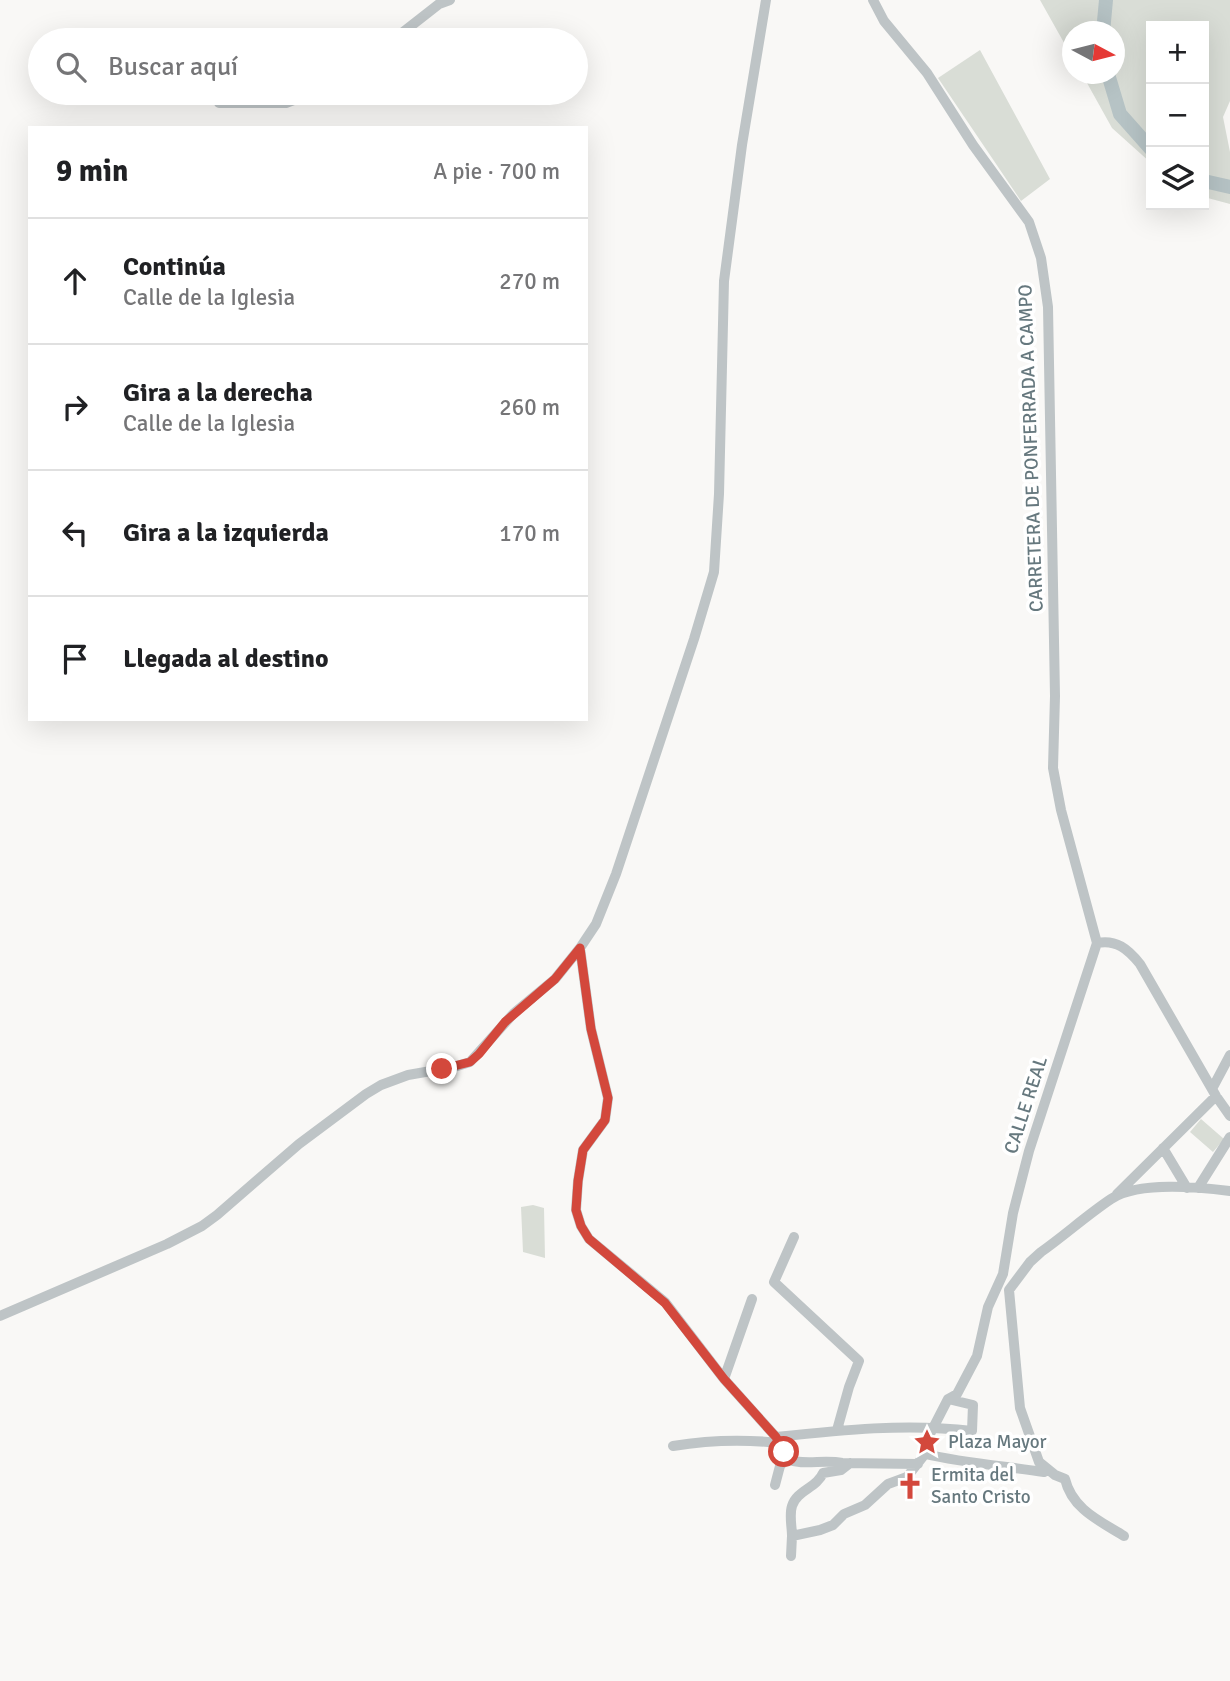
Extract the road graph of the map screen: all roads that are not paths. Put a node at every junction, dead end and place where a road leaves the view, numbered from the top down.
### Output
1 (450, 0) edge
2 (766, 0) edge
3 (873, 0) edge
4 (409, 28) edge
5 (1097, 943) junction
6 (580, 948) junction
7 (1230, 1055) edge
8 (1214, 1093) junction
9 (1230, 1115) edge
10 (1230, 1137) edge
11 (1163, 1148) junction
12 (1193, 1188) junction
13 (1230, 1191) edge
14 (1112, 1198) junction
15 (794, 1237) dead end
16 (1001, 1281) junction
17 (1011, 1286) junction
18 (752, 1299) dead end
19 (0, 1316) edge
20 (724, 1379) junction
21 (948, 1399) junction
22 (936, 1428) junction
23 (837, 1430) junction
24 (778, 1440) junction
25 (673, 1446) dead end
26 (925, 1454) junction
27 (786, 1459) junction
28 (850, 1463) junction
29 (918, 1464) junction
30 (1048, 1469) junction
31 (775, 1485) dead end
32 (792, 1535) junction
33 (1124, 1536) dead end
34 (791, 1556) dead end

1 - 4 street
2 - 6 street
3 - 5 street, CARRETERA DE PONFERRADA A CAMPO
5 - 8 street
5 - 16 street, CALLE REAL
6 - 19 street
6 - 20 street
7 - 8 street
8 - 9 street
8 - 11 street
10 - 12 street
11 - 12 street
11 - 14 street
12 - 13 street
12 - 14 street
14 - 17 street
15 - 23 street
16 - 17 street
16 - 21 street, CALLE REAL
17 - 30 street
18 - 20 street
20 - 24 street
21 - 22 street, CALLE REAL
21 - 22 street
22 - 23 street
22 - 26 street
23 - 24 street
24 - 25 street
24 - 27 street
26 - 29 street
26 - 30 street
27 - 28 street
27 - 31 street
28 - 29 street
28 - 32 street
29 - 32 street
30 - 33 street
32 - 34 street

